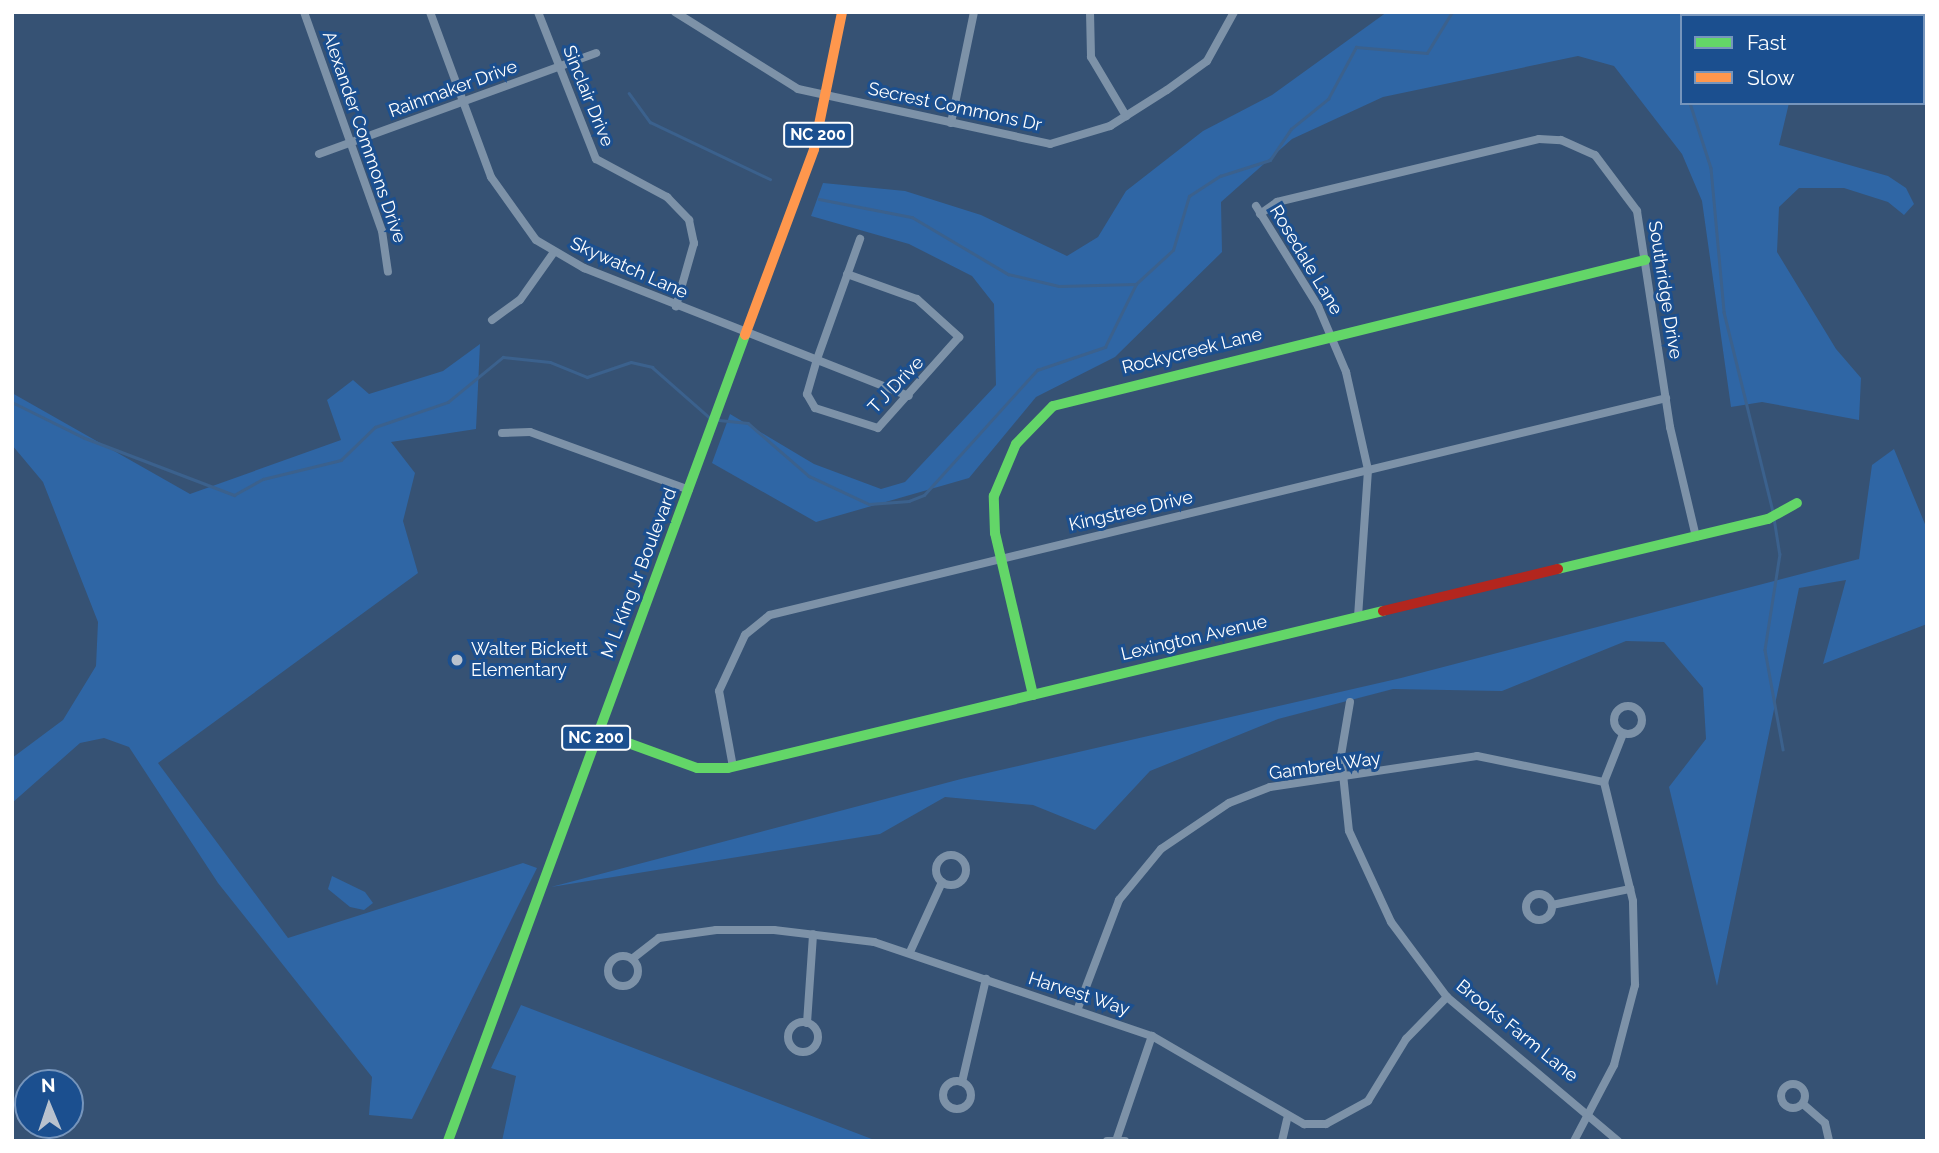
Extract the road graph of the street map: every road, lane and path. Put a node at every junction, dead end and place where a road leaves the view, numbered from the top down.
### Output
1 (304, 12) edge
2 (430, 12) edge
3 (538, 12) edge
4 (675, 12) edge
5 (842, 12) edge
6 (974, 12) edge
7 (1090, 12) edge
8 (1234, 12) edge
9 (596, 52) dead end
10 (558, 67) junction
11 (829, 95) junction
12 (463, 103) junction
13 (1126, 116) junction
14 (951, 123) junction
15 (351, 142) junction
16 (319, 154) dead end
17 (1258, 210) joint
18 (860, 239) dead end
19 (554, 252) junction
20 (1645, 260) junction
21 (387, 272) dead end
22 (847, 274) junction
23 (676, 306) junction
24 (492, 320) dead end
25 (1331, 335) junction
26 (746, 336) junction
27 (816, 362) junction
28 (909, 396) junction
29 (1666, 398) junction
30 (502, 433) dead end
31 (1368, 470) junction
32 (689, 490) junction
33 (1797, 503) dead end
34 (1696, 537) junction
35 (1000, 558) junction
36 (1358, 617) junction
37 (1033, 695) junction
38 (1350, 702) dead end
39 (598, 732) junction
40 (1623, 733) dead end
41 (733, 767) junction
42 (1343, 778) junction
43 (1604, 782) junction
44 (942, 881) dead end
45 (1630, 888) junction
46 (1552, 905) dead end
47 (813, 934) junction
48 (910, 952) junction
49 (632, 959) dead end
50 (986, 979) junction
51 (1447, 997) junction
52 (1078, 1008) junction
53 (807, 1023) dead end
54 (1152, 1036) junction
55 (962, 1082) dead end
56 (1803, 1104) dead end
57 (1590, 1112) junction
58 (1287, 1120) junction
59 (1121, 1139) edge
60 (448, 1141) edge
61 (1107, 1141) edge
62 (1282, 1141) edge
63 (1574, 1141) edge
64 (1618, 1141) edge
65 (1829, 1141) edge

1 - 15 street, Alexander Commons Drive
2 - 12 street, Skywatch Lane
3 - 10 street, Sinclair Drive
4 - 11 street, Secrest Commons Dr
5 - 11 street, M L King Jr Boulevard / NC 200
6 - 14 street
7 - 13 street
8 - 13 street, Secrest Commons Dr
9 - 10 street, Rainmaker Drive
10 - 12 street, Rainmaker Drive
10 - 23 street, Sinclair Drive
11 - 14 street, Secrest Commons Dr
11 - 26 street, M L King Jr Boulevard / NC 200
12 - 15 street, Rainmaker Drive
12 - 19 street, Skywatch Lane
13 - 14 street, Secrest Commons Dr
15 - 16 street, Rainmaker Drive
15 - 21 street, Alexander Commons Drive
17 - 20 street, Southridge Drive
17 - 25 street, Rosedale Lane
18 - 22 street, T J Drive
19 - 23 street, Skywatch Lane
19 - 24 street
20 - 25 street, Rockycreek Lane
20 - 29 street, Southridge Drive
22 - 27 street, T J Drive
22 - 28 street, T J Drive
23 - 26 street, Skywatch Lane
25 - 31 street, Rosedale Lane
25 - 35 street, Rockycreek Lane
26 - 27 street, Skywatch Lane
26 - 32 street, M L King Jr Boulevard / NC 200
27 - 28 street, Skywatch Lane
27 - 28 street, T J Drive
29 - 31 street, Kingstree Drive
29 - 34 street, Southridge Drive
30 - 32 street
31 - 35 street, Kingstree Drive
31 - 36 street, Rosedale Lane
32 - 39 street, M L King Jr Boulevard / NC 200
33 - 34 street, Lexington Avenue
34 - 36 street, Lexington Avenue
35 - 37 street, Rockycreek Lane
35 - 41 street, Kingstree Drive
36 - 37 street, Lexington Avenue
37 - 41 street, Lexington Avenue
38 - 42 street, Brooks Farm Lane
39 - 41 street, Lexington Avenue
39 - 60 street, M L King Jr Boulevard / NC 200
40 - 43 street
42 - 43 street, Gambrel Way
42 - 51 street, Brooks Farm Lane
42 - 52 street, Gambrel Way
43 - 45 street
44 - 48 street
45 - 46 street
45 - 57 street
47 - 48 street, Harvest Way
47 - 49 street, Harvest Way
47 - 53 street
48 - 50 street, Harvest Way
50 - 52 street, Harvest Way
50 - 55 street
51 - 57 street, Brooks Farm Lane
51 - 58 street, Harvest Way
52 - 54 street, Harvest Way
54 - 58 street, Harvest Way
54 - 59 street
56 - 65 street
57 - 63 street
57 - 64 street, Brooks Farm Lane
58 - 62 street
59 - 61 street

